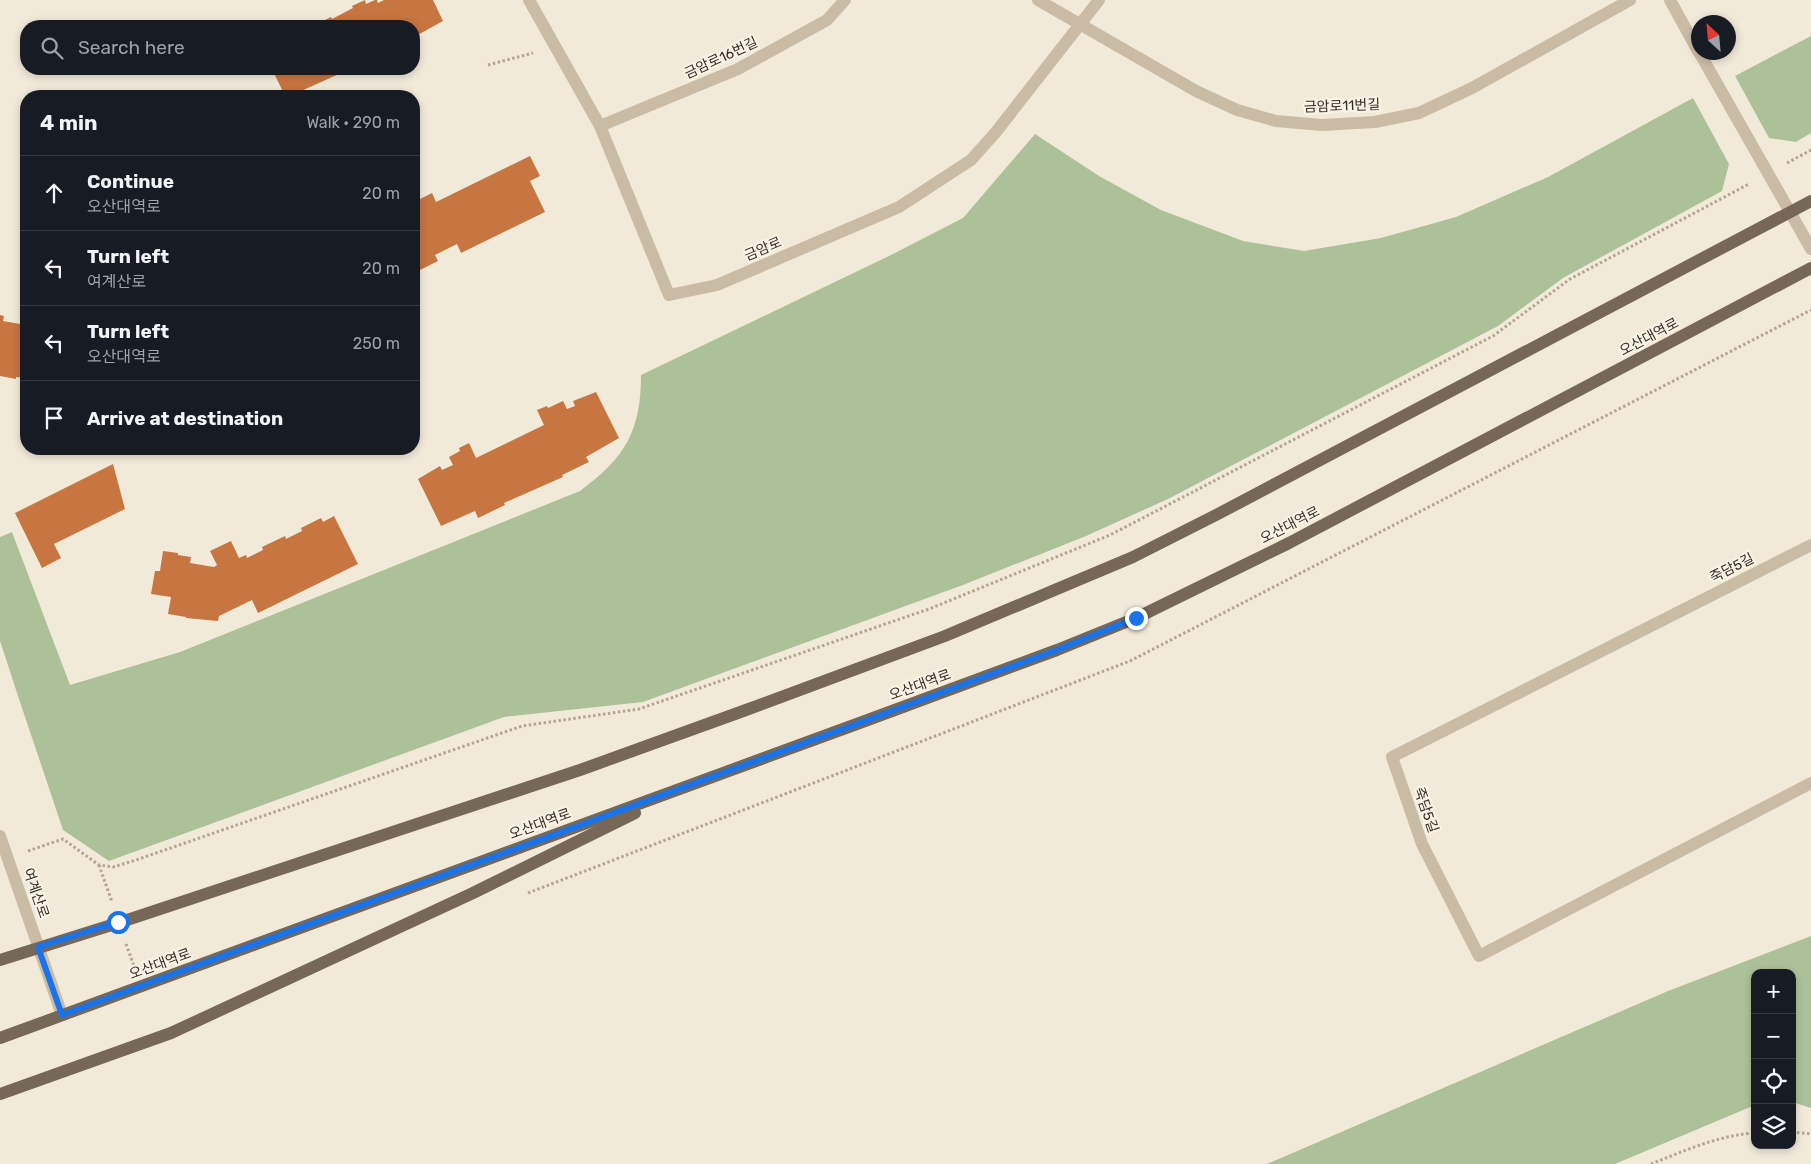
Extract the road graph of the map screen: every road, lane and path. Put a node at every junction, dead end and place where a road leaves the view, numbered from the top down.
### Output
1 (529, 0) edge
2 (845, 0) edge
3 (1038, 0) edge
4 (1099, 0) edge
5 (1630, 0) edge
6 (1670, 0) edge
7 (1080, 25) junction
8 (1691, 38) edge
9 (555, 47) junction
10 (1703, 60) edge
11 (488, 65) dead end
12 (600, 126) junction
13 (1811, 150) edge
14 (1767, 174) junction
15 (1811, 201) edge
16 (1790, 212) junction
17 (1811, 249) edge
18 (1811, 268) edge
19 (1811, 545) edge
20 (1811, 783) edge
21 (693, 785) junction
22 (0, 836) edge
23 (8, 859) junction
24 (38, 947) junction
25 (0, 960) edge
26 (62, 1015) junction
27 (0, 1038) edge
28 (0, 1094) edge
29 (1796, 1132) edge
30 (1751, 1133) edge
31 (1811, 1134) edge
32 (1651, 1164) edge

1 - 9 street, 금암로
2 - 12 street, 금암로16번길
3 - 7 street, 금암로11번길
4 - 7 street, 금암로
5 - 7 street, 금암로11번길
6 - 8 street
7 - 12 street, 금암로
9 - 11 path
9 - 12 street, 금암로
10 - 14 street
13 - 14 path
14 - 16 street
14 - 23 path
15 - 16 main road
16 - 17 street
16 - 24 main road
18 - 21 main road, 오산대역로
19 - 20 street, 죽담5길
21 - 26 main road, 오산대역로
21 - 28 main road
22 - 23 street, 여계산로
23 - 24 street, 여계산로
24 - 25 main road
24 - 26 street, 여계산로
26 - 27 main road, 오산대역로
29 - 31 path
30 - 32 path

